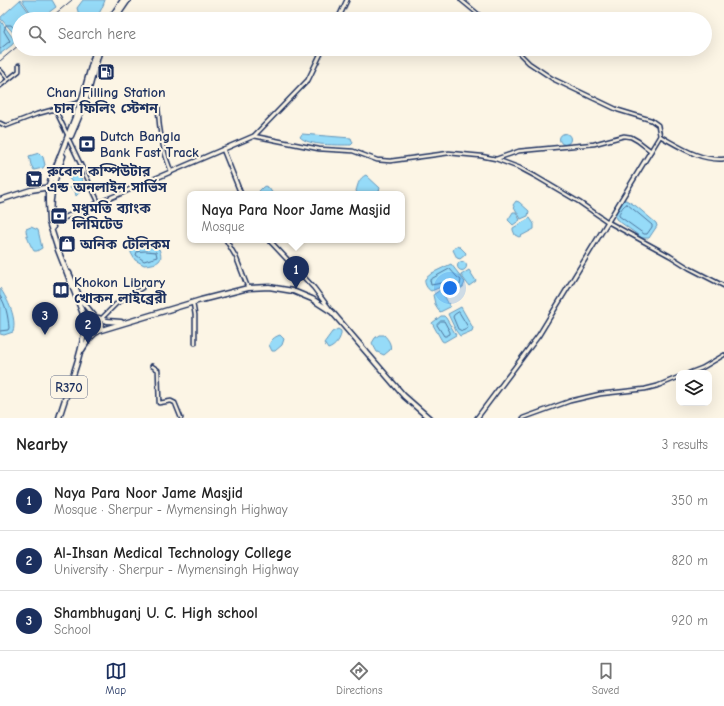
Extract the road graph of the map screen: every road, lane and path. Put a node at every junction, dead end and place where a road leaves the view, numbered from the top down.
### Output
1 (123, 0) edge
2 (128, 0) edge
3 (347, 0) edge
4 (461, 0) edge
5 (115, 12) edge
6 (120, 12) edge
7 (341, 12) edge
8 (476, 12) edge
9 (94, 56) edge
10 (98, 56) edge
11 (320, 56) edge
12 (522, 56) edge
13 (19, 65) dead end
14 (0, 70) edge
15 (8, 80) junction
16 (0, 86) edge
17 (81, 102) junction
18 (158, 107) dead end
19 (55, 109) junction
20 (0, 124) edge
21 (254, 136) junction
22 (660, 136) junction
23 (69, 138) junction
24 (222, 149) junction
25 (650, 151) junction
26 (496, 159) junction
27 (724, 159) edge
28 (171, 172) junction
29 (50, 187) junction
30 (240, 191) edge
31 (0, 200) edge
32 (99, 203) junction
33 (608, 222) junction
34 (52, 223) junction
35 (228, 243) edge
36 (272, 243) edge
37 (724, 286) edge
38 (142, 288) dead end
39 (248, 288) junction
40 (193, 302) junction
41 (332, 312) junction
42 (98, 318) junction
43 (126, 322) junction
44 (84, 325) junction
45 (97, 332) junction
46 (195, 343) dead end
47 (79, 355) junction
48 (724, 355) edge
49 (152, 366) dead end
50 (697, 370) edge
51 (676, 378) edge
52 (59, 418) edge
53 (182, 418) edge
54 (429, 418) edge
55 (477, 418) edge
56 (523, 418) edge

1 - 5 main road
2 - 6 main road
3 - 7 street
4 - 8 street
9 - 17 main road, R370
10 - 23 main road, R370
11 - 21 street
12 - 22 street
13 - 15 street
14 - 15 street
15 - 16 street
17 - 19 street
17 - 23 main road, R370
18 - 28 street
19 - 20 street
19 - 23 street
21 - 24 street
21 - 26 street
22 - 25 street
22 - 27 street
23 - 29 main road, R370
23 - 32 street
24 - 28 street
24 - 30 street
25 - 26 street
25 - 33 street
26 - 33 street
28 - 32 street
29 - 31 main road
29 - 34 main road, R370
29 - 44 main road, R370
32 - 34 street
33 - 37 street
33 - 55 street
34 - 42 main road, R370
35 - 39 street
36 - 41 street
38 - 42 street
39 - 40 main road
39 - 41 main road
40 - 43 main road
40 - 46 street
41 - 54 main road
42 - 43 main road
42 - 44 main road
42 - 45 main road
43 - 45 main road
44 - 45 main road
44 - 47 main road, R370
45 - 47 main road
47 - 52 main road, R370
48 - 50 street
49 - 53 street
51 - 56 street

